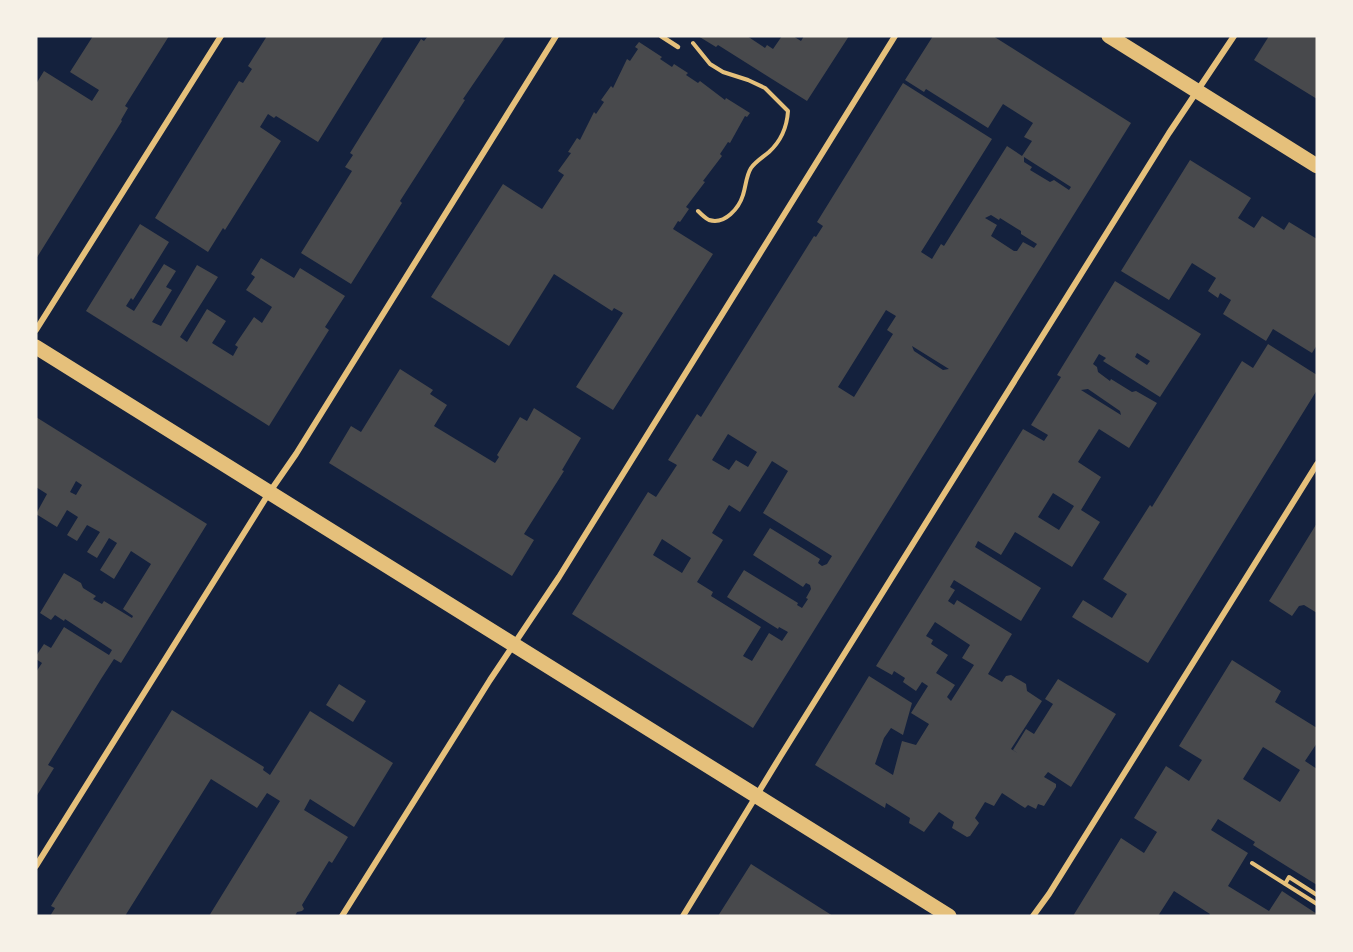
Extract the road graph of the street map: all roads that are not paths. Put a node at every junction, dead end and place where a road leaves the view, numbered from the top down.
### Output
1 (221, 36) edge
2 (556, 36) edge
3 (661, 36) edge
4 (895, 36) edge
5 (1109, 36) edge
6 (1234, 36) edge
7 (678, 47) road end
8 (1197, 91) junction
9 (1317, 166) edge
10 (36, 330) edge
11 (36, 346) edge
12 (1317, 464) edge
13 (269, 493) junction
14 (514, 645) junction
15 (757, 796) junction
16 (36, 866) edge
17 (342, 916) edge
18 (683, 916) edge
19 (949, 916) edge
20 (1033, 916) edge

1 - 10 street
2 - 13 street
3 - 7 lane
4 - 14 street
5 - 8 main road
6 - 8 street
8 - 9 main road
8 - 15 street
11 - 13 main road
12 - 20 street
13 - 14 main road
13 - 16 street
14 - 15 main road
14 - 17 street
15 - 18 street
15 - 19 main road

